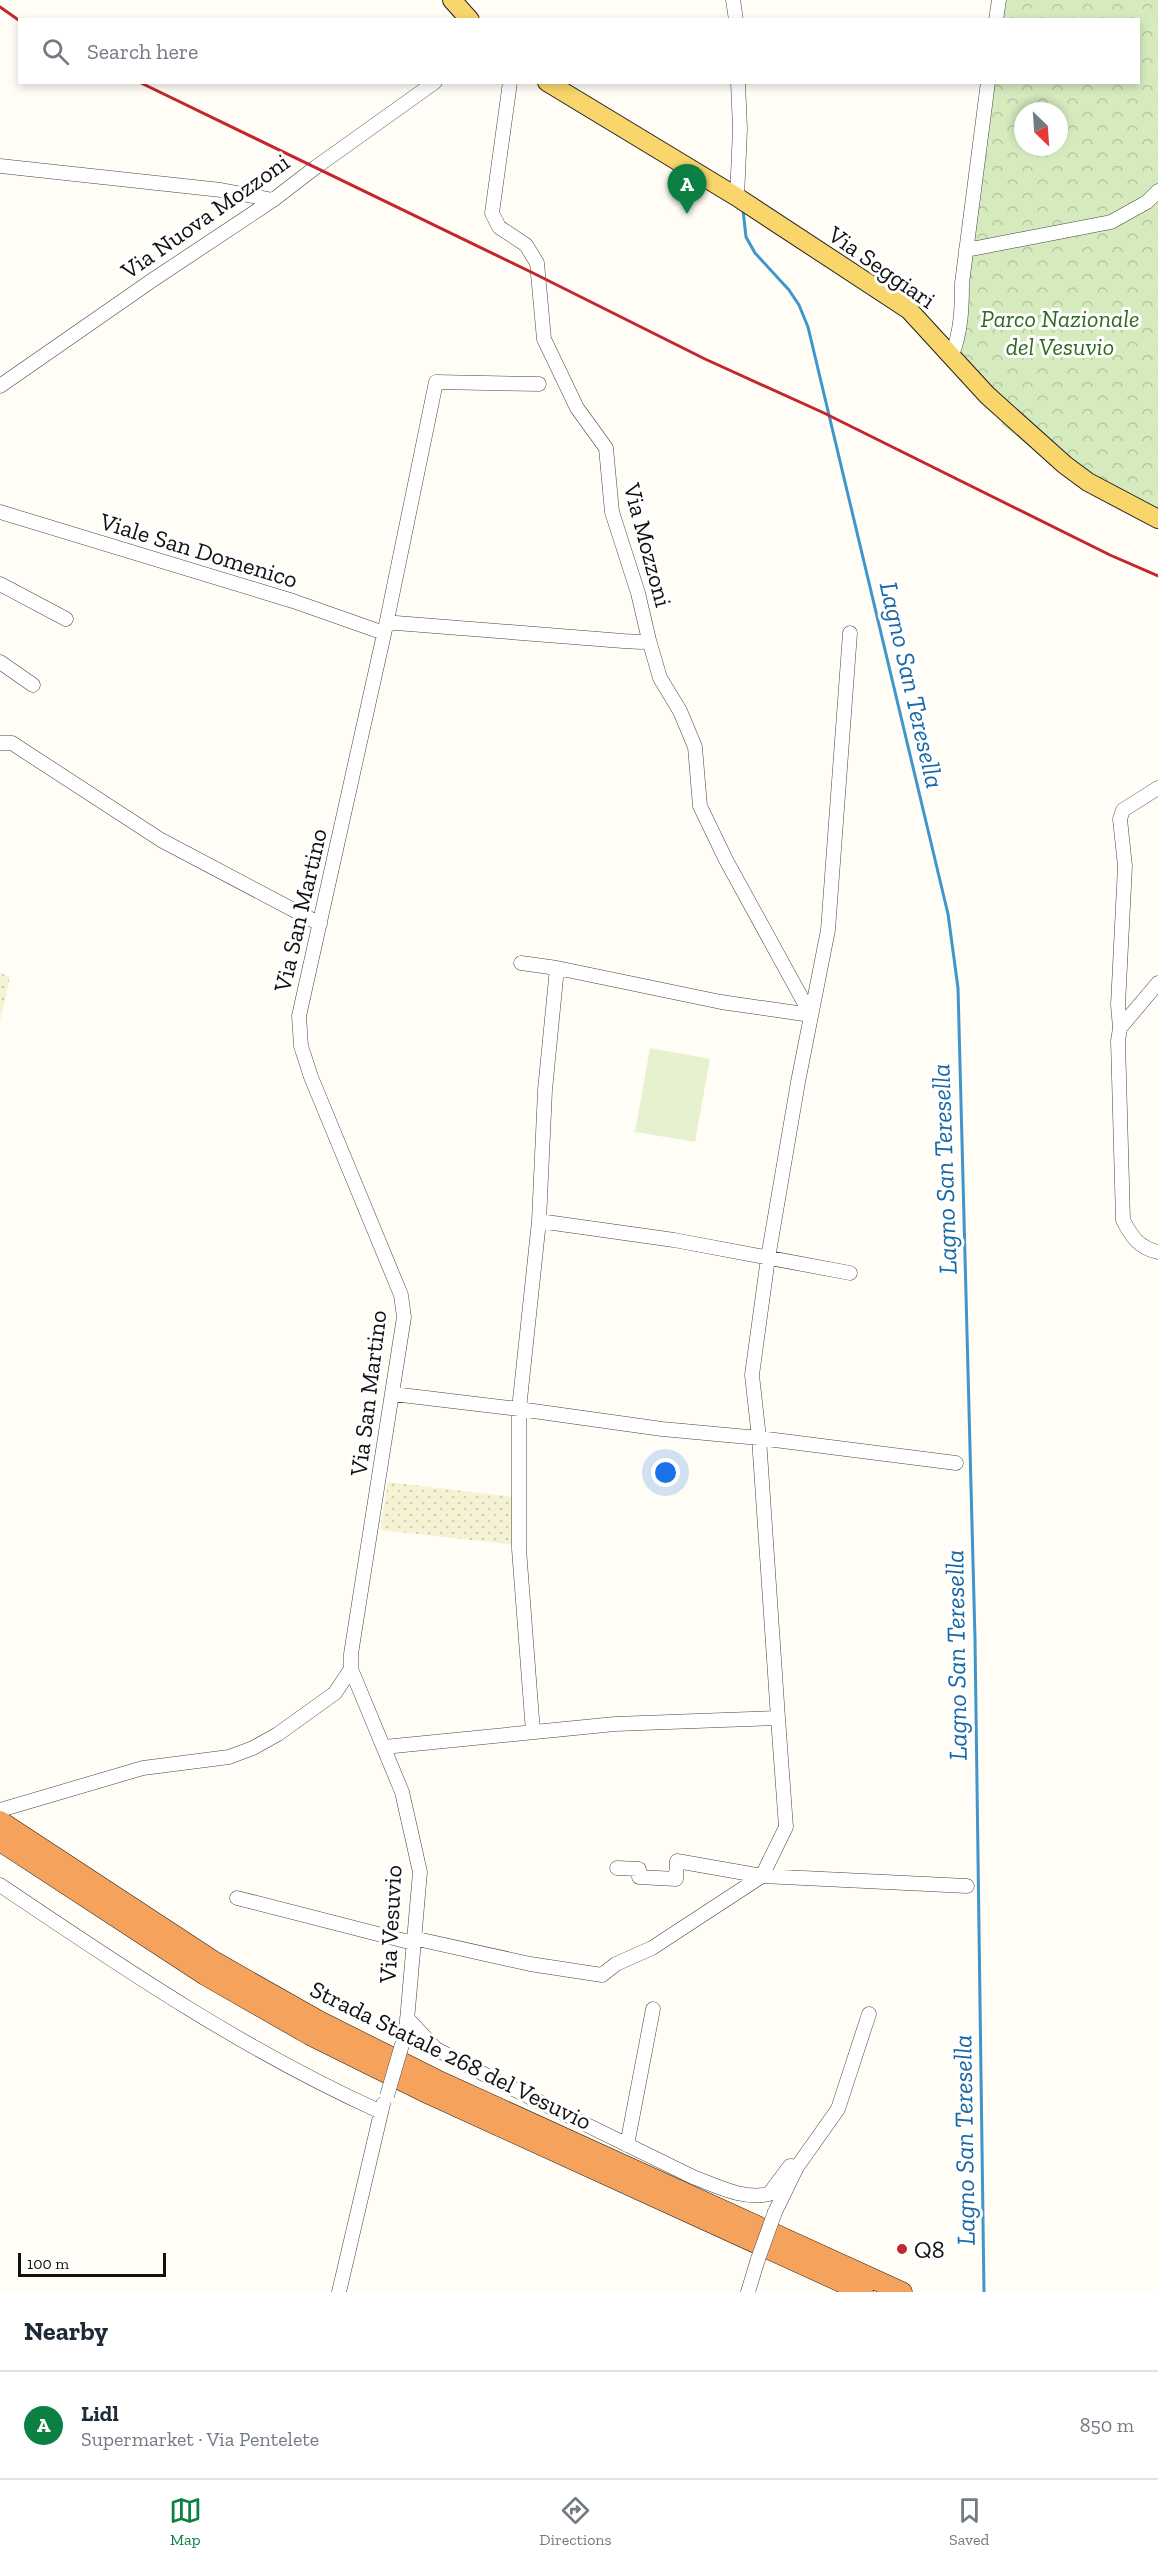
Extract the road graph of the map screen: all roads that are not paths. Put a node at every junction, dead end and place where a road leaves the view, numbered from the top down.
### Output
1 (452, 0) edge
2 (733, 0) edge
3 (999, 0) edge
4 (468, 18) edge
5 (736, 18) edge
6 (996, 18) edge
7 (432, 84) edge
8 (510, 84) edge
9 (550, 84) edge
10 (738, 84) edge
11 (988, 84) edge
12 (0, 165) edge
13 (1158, 190) edge
14 (738, 198) junction
15 (273, 200) junction
16 (966, 250) junction
17 (952, 355) junction
18 (539, 384) dead end
19 (0, 386) edge
20 (0, 512) edge
21 (1158, 519) edge
22 (0, 584) edge
23 (66, 619) dead end
24 (385, 629) junction
25 (850, 633) dead end
26 (649, 639) junction
27 (0, 662) edge
28 (33, 685) dead end
29 (0, 743) edge
30 (1158, 789) edge
31 (320, 924) junction
32 (521, 963) dead end
33 (557, 968) junction
34 (1158, 983) edge
35 (812, 1015) junction
36 (1120, 1028) junction
37 (539, 1221) junction
38 (1158, 1252) edge
39 (768, 1258) junction
40 (850, 1273) dead end
41 (393, 1394) junction
42 (519, 1409) junction
43 (759, 1438) junction
44 (956, 1463) dead end
45 (351, 1669) junction
46 (778, 1718) junction
47 (533, 1732) junction
48 (384, 1747) junction
49 (0, 1810) edge
50 (0, 1821) edge
51 (0, 1841) edge
52 (617, 1868) dead end
53 (762, 1876) junction
54 (0, 1885) edge
55 (967, 1886) dead end
56 (237, 1898) dead end
57 (413, 1941) junction
58 (653, 2009) dead end
59 (869, 2014) dead end
60 (407, 2018) junction
61 (380, 2111) junction
62 (627, 2145) junction
63 (797, 2167) junction
64 (339, 2292) edge
65 (748, 2292) edge
66 (863, 2292) edge
67 (902, 2292) edge

1 - 4 main road
2 - 5 street
3 - 6 street
7 - 15 street, Via Nuova Mozzoni
8 - 26 street, Via Mozzoni
9 - 14 main road, Via Seggiari
10 - 14 street
11 - 16 street
12 - 15 street
13 - 16 street
14 - 17 main road, Via Seggiari
15 - 19 street, Via Nuova Mozzoni
16 - 17 street
17 - 21 main road, Via Seggiari
18 - 24 street, Via San Martino
20 - 24 street, Viale San Domenico
22 - 23 street
24 - 26 street, Via Mozzoni
24 - 31 street, Via San Martino
25 - 35 street
26 - 35 street
27 - 28 street
29 - 31 street
30 - 36 street
31 - 41 street, Via San Martino
32 - 33 street
33 - 35 street
33 - 37 street
34 - 36 street
35 - 39 street
36 - 38 street
37 - 39 street
37 - 42 street
39 - 40 street
39 - 43 street
41 - 42 street
41 - 45 street, Via San Martino
42 - 43 street
42 - 47 street
43 - 44 street
43 - 46 street
45 - 48 street, Via Vesuvio
45 - 49 street, Via San Martino
46 - 47 street
46 - 53 street
47 - 48 street
48 - 57 street, Via Vesuvio
50 - 67 highway, Strada Statale 268 del Vesuvio
51 - 66 highway, Strada Statale 268 del Vesuvio
52 - 53 street
53 - 55 street
53 - 57 street
54 - 61 street
56 - 57 street
57 - 60 street, Via Vesuvio
58 - 62 street
59 - 63 street
60 - 61 street, Via Vesuvio, bridge
60 - 62 street
61 - 64 street, Via Vesuvio
62 - 63 street
63 - 65 street, bridge

